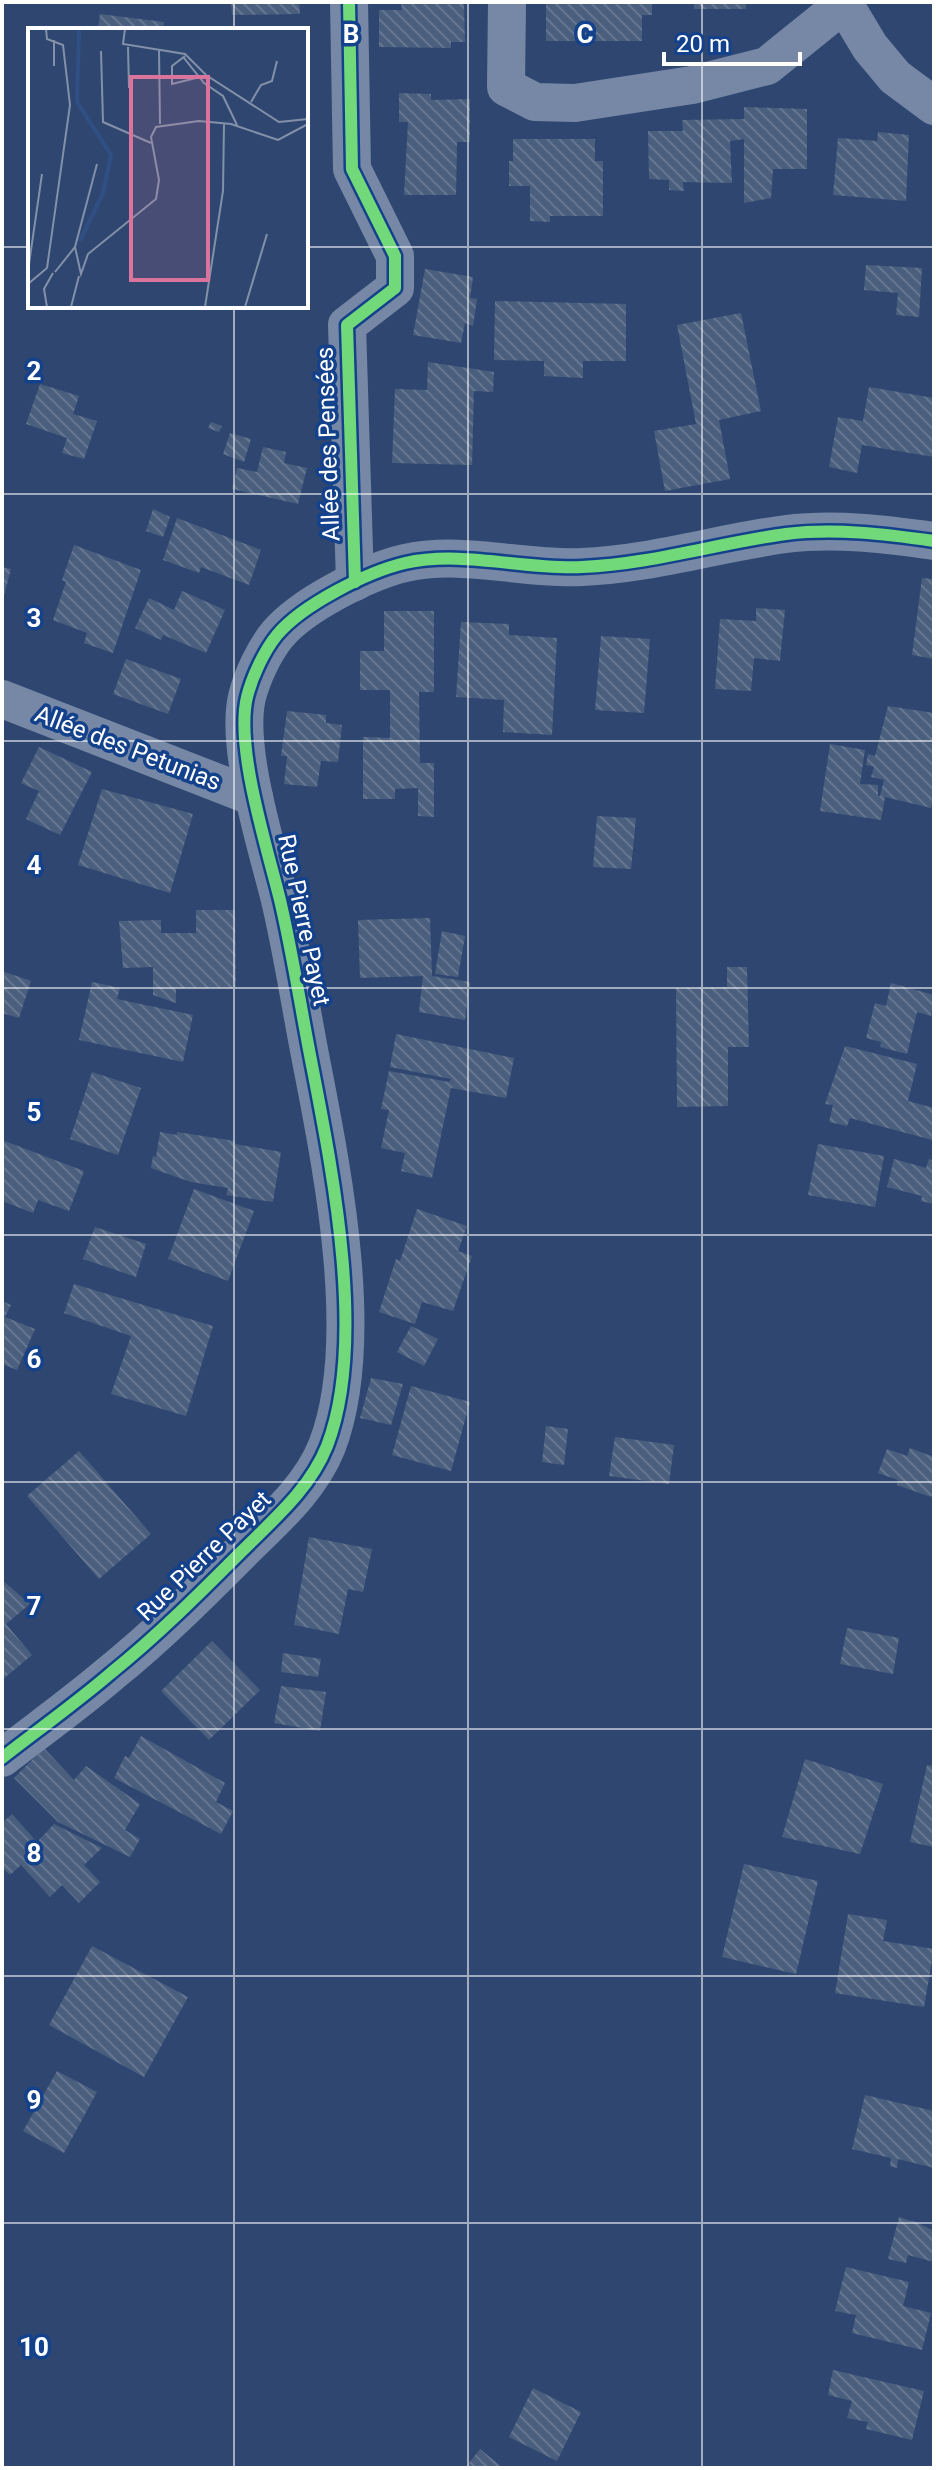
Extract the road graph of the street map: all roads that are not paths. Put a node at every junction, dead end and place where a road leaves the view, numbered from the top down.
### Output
1 (349, 2) edge
2 (507, 2) edge
3 (844, 3) edge
4 (934, 106) edge
5 (934, 541) edge
6 (355, 582) junction
7 (2, 699) edge
8 (254, 797) junction
9 (2, 1758) edge

1 - 6 street, Allée des Pensées
2 - 3 street
3 - 4 street
5 - 6 street, Rue Pierre Payet
6 - 8 street, Rue Pierre Payet
7 - 8 street, Allée des Petunias
8 - 9 street, Rue Pierre Payet

